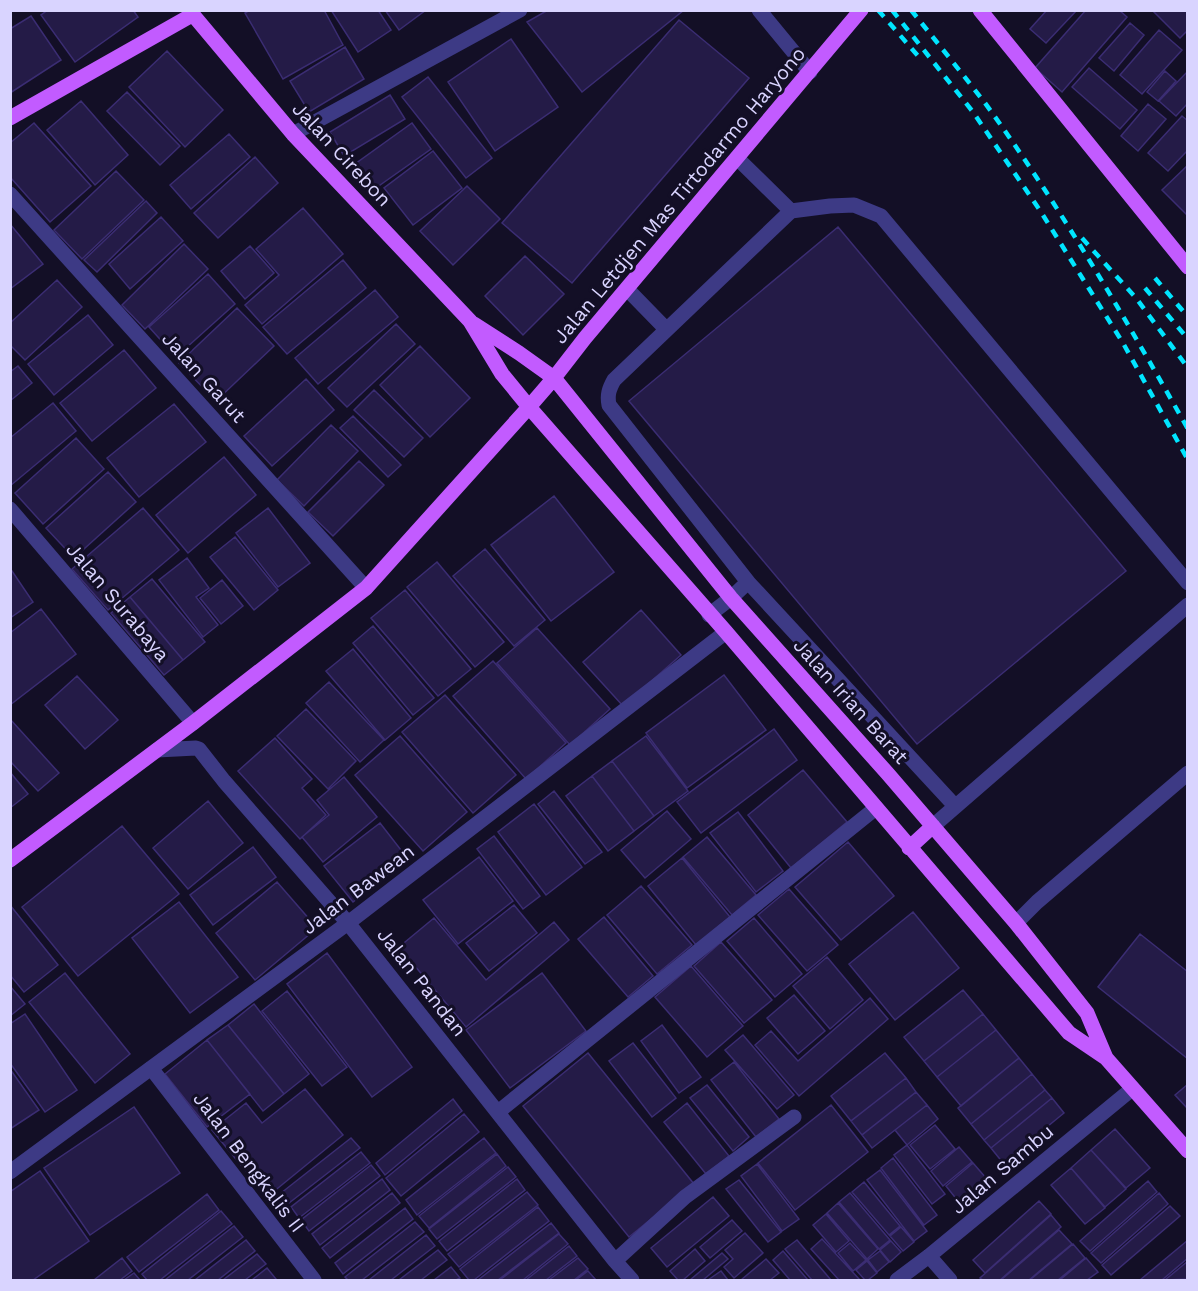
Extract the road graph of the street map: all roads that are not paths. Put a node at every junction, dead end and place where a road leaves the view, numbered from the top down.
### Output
1 (519, 10) edge
2 (759, 10) edge
3 (861, 10) edge
4 (980, 10) edge
5 (194, 12) edge
6 (810, 72) junction
7 (10, 118) edge
8 (293, 134) junction
9 (737, 158) junction
10 (10, 194) edge
11 (791, 211) junction
12 (1188, 267) edge
13 (627, 289) junction
14 (470, 321) junction
15 (666, 329) junction
16 (554, 378) junction
17 (529, 407) junction
18 (10, 509) edge
19 (748, 582) junction
20 (1188, 583) edge
21 (366, 588) junction
22 (731, 598) junction
23 (1188, 605) edge
24 (709, 615) junction
25 (726, 632) junction
26 (193, 723) junction
27 (157, 750) junction
28 (1188, 773) edge
29 (956, 806) junction
30 (876, 808) junction
31 (933, 826) junction
32 (909, 848) junction
33 (10, 860) edge
34 (1016, 922) junction
35 (348, 923) junction
36 (1106, 1058) junction
37 (151, 1068) junction
38 (1132, 1089) junction
39 (498, 1112) junction
40 (794, 1117) dead end
41 (1188, 1151) edge
42 (10, 1172) edge
43 (929, 1256) junction
44 (615, 1261) junction
45 (314, 1281) edge
46 (632, 1281) edge
47 (897, 1281) edge
48 (950, 1281) edge

1 - 8 street
2 - 6 street
3 - 6 main road, Jalan Letdjen Mas Tirtodarmo Haryono
4 - 12 main road
5 - 7 main road
5 - 8 main road, Jalan Cirebon
6 - 9 main road, Jalan Letdjen Mas Tirtodarmo Haryono
8 - 14 main road, Jalan Cirebon
9 - 11 street
9 - 13 main road, Jalan Letdjen Mas Tirtodarmo Haryono
10 - 21 street, Jalan Garut
11 - 15 street
11 - 20 street
13 - 15 street
13 - 16 main road, Jalan Letdjen Mas Tirtodarmo Haryono
14 - 16 main road, Jalan Cirebon
14 - 17 main road, Jalan Cirebon
15 - 19 street
16 - 17 main road, Jalan Letdjen Mas Tirtodarmo Haryono
16 - 22 main road, Jalan Irian Barat
17 - 21 main road, Jalan Letdjen Mas Tirtodarmo Haryono
17 - 24 main road, Jalan Irian Barat
18 - 26 street, Jalan Surabaya
19 - 22 street
19 - 29 street
21 - 26 main road, Jalan Letdjen Mas Tirtodarmo Haryono
22 - 24 street
22 - 31 main road, Jalan Irian Barat
23 - 29 street
24 - 25 main road, Jalan Irian Barat
25 - 30 main road, Jalan Irian Barat
25 - 35 street, Jalan Bawean
26 - 27 main road, Jalan Letdjen Mas Tirtodarmo Haryono
27 - 33 main road
27 - 35 street, Jalan Pandan
28 - 34 street
29 - 31 street
30 - 32 main road, Jalan Irian Barat
30 - 39 street
31 - 32 main road
31 - 34 main road, Jalan Irian Barat
32 - 36 main road, Jalan Irian Barat
34 - 36 main road, Jalan Irian Barat
35 - 37 street, Jalan Bawean
35 - 39 street, Jalan Pandan
36 - 38 main road, Jalan Irian Barat
37 - 42 street, Jalan Bawean
37 - 45 street, Jalan Bengkalis II
38 - 41 main road, Jalan Irian Barat
38 - 43 street, Jalan Sambu
39 - 44 street, Jalan Pandan
40 - 44 street
43 - 47 street, Jalan Sambu
43 - 48 street
44 - 46 street, Jalan Pandan

